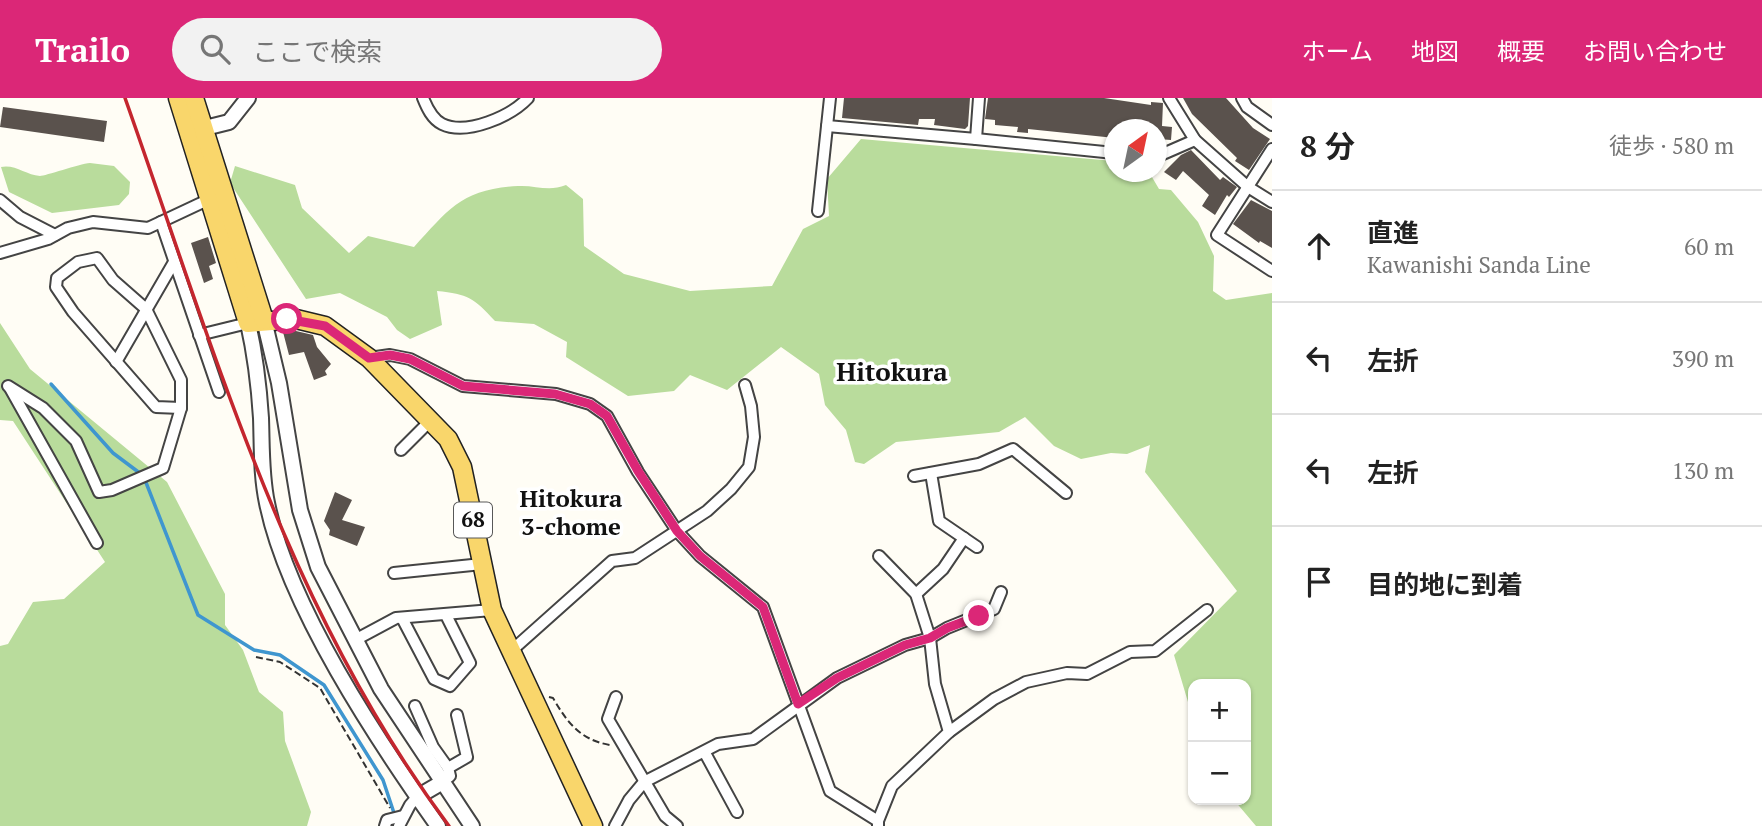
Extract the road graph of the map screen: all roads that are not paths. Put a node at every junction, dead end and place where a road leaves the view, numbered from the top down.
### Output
1 (178, 98) edge
2 (194, 98) edge
3 (247, 98) edge
4 (423, 98) edge
5 (528, 98) edge
6 (830, 98) edge
7 (979, 98) edge
8 (1168, 98) edge
9 (1242, 98) edge
10 (1272, 125) edge
11 (827, 126) junction
12 (196, 130) junction
13 (976, 139) junction
14 (1195, 140) junction
15 (1272, 149) edge
16 (1104, 152) edge
17 (1167, 153) edge
18 (1248, 187) junction
19 (217, 197) junction
20 (0, 200) edge
21 (1272, 202) edge
22 (818, 211) dead end
23 (161, 222) junction
24 (55, 235) junction
25 (0, 253) edge
26 (174, 262) junction
27 (1272, 271) edge
28 (146, 309) junction
29 (256, 322) junction
30 (199, 335) junction
31 (369, 358) junction
32 (116, 362) junction
33 (745, 385) dead end
34 (4, 388) edge
35 (219, 392) dead end
36 (181, 408) junction
37 (261, 419) junction
38 (286, 420) junction
39 (430, 421) junction
40 (401, 450) dead end
41 (931, 473) junction
42 (914, 476) dead end
43 (1066, 493) dead end
44 (677, 531) junction
45 (964, 538) junction
46 (97, 543) dead end
47 (977, 547) dead end
48 (879, 556) dead end
49 (482, 564) junction
50 (394, 573) dead end
51 (1001, 592) dead end
52 (916, 594) junction
53 (492, 610) junction
54 (1206, 610) dead end
55 (446, 614) junction
56 (402, 618) junction
57 (930, 638) junction
58 (355, 640) junction
59 (510, 652) junction
60 (617, 697) dead end
61 (798, 704) junction
62 (415, 706) dead end
63 (457, 715) dead end
64 (949, 732) junction
65 (705, 753) junction
66 (449, 768) junction
67 (644, 782) junction
68 (442, 783) junction
69 (417, 797) junction
70 (737, 812) dead end
71 (401, 821) edge
72 (386, 823) edge
73 (878, 824) edge
74 (438, 826) edge
75 (472, 826) edge
76 (593, 826) edge
77 (615, 826) edge
78 (677, 826) edge

1 - 12 main road
2 - 12 main road
3 - 12 street
4 - 5 street
6 - 11 street
7 - 13 street
8 - 14 street
9 - 10 street
11 - 13 street
11 - 22 street
12 - 19 main road
13 - 16 street
14 - 17 street
14 - 18 street
15 - 18 street
18 - 21 street
18 - 27 street
19 - 23 street
19 - 29 main road
20 - 24 street
23 - 24 street
23 - 26 street
24 - 25 street
26 - 28 street
26 - 30 street
28 - 32 street
28 - 32 street
28 - 36 street
29 - 30 street
29 - 31 main road, 68
29 - 37 street
29 - 38 street
30 - 35 street
31 - 39 main road, 68
31 - 44 street
32 - 36 street
33 - 44 street
34 - 36 street
34 - 46 street
37 - 38 street
37 - 69 street
38 - 58 street
39 - 40 street
39 - 49 main road, 68
41 - 42 street
41 - 43 street
41 - 45 street
44 - 59 street
44 - 61 street
45 - 47 street
45 - 52 street
48 - 52 street
49 - 50 street
49 - 53 main road, 68
51 - 57 street
52 - 57 street
53 - 55 street
53 - 59 main road, 68
54 - 64 street
55 - 56 street
55 - 56 street
56 - 58 street
57 - 61 street
57 - 64 street
58 - 68 street
59 - 76 main road, 68
60 - 67 street
61 - 65 street
61 - 73 street
62 - 66 street
63 - 66 street
64 - 73 street
65 - 67 street
65 - 70 street
66 - 68 street
67 - 77 street
67 - 78 street
68 - 69 street
68 - 75 street
69 - 71 street
69 - 74 street
71 - 72 street

